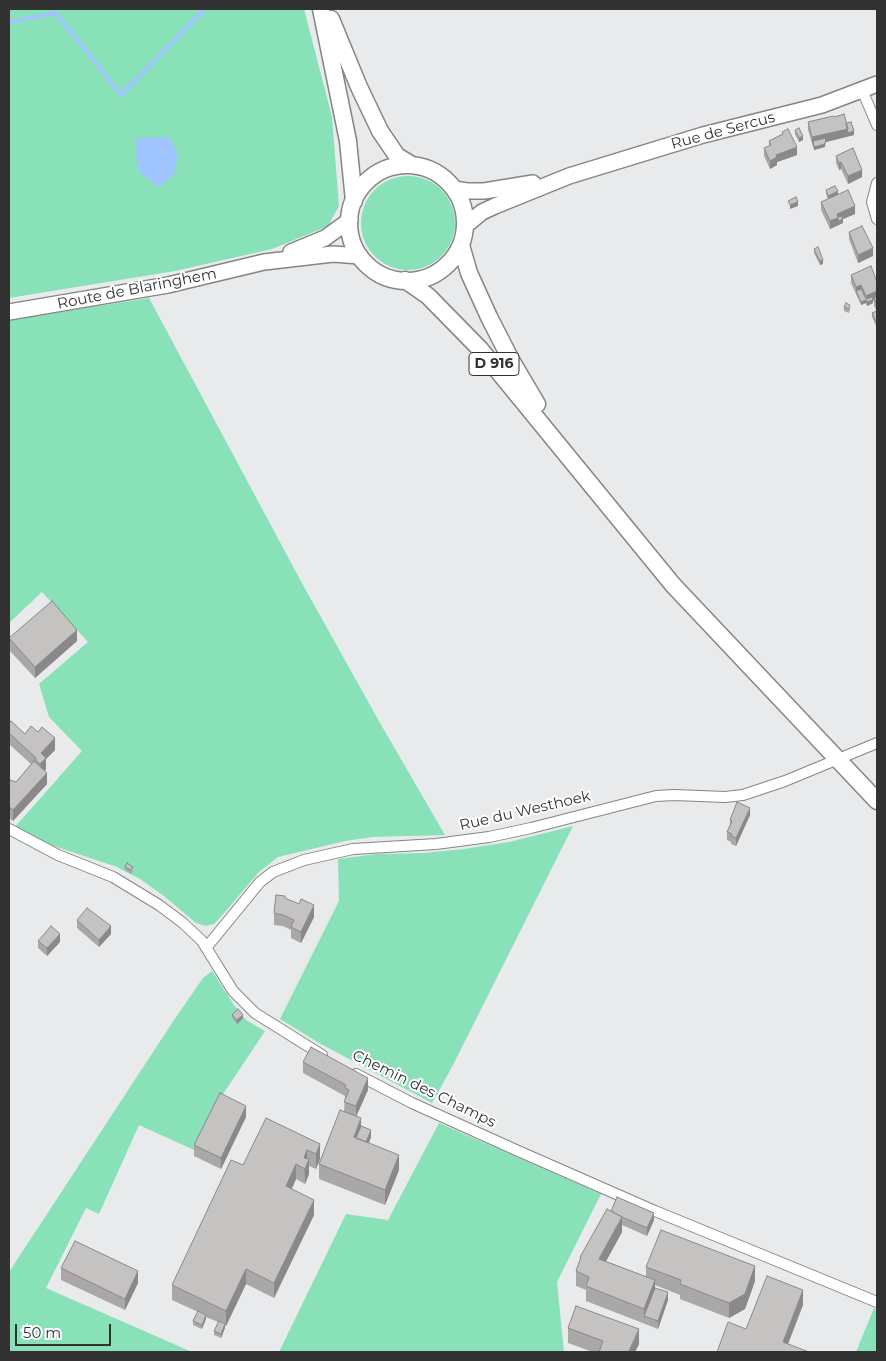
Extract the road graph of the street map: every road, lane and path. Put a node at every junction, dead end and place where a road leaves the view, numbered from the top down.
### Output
1 (321, 9) edge
2 (326, 9) edge
3 (877, 84) edge
4 (862, 90) junction
5 (877, 125) edge
6 (412, 165) junction
7 (569, 176) junction
8 (877, 183) edge
9 (454, 189) junction
10 (354, 202) junction
11 (877, 219) edge
12 (350, 220) junction
13 (465, 226) junction
14 (461, 245) junction
15 (360, 256) junction
16 (264, 262) junction
17 (405, 280) junction
18 (9, 312) edge
19 (571, 459) junction
20 (877, 743) edge
21 (838, 760) junction
22 (877, 801) edge
23 (9, 829) edge
24 (206, 948) junction
25 (332, 1061) edge
26 (348, 1070) edge
27 (877, 1302) edge

1 - 10 main road
2 - 6 main road
3 - 4 street, Rue de Sercus
4 - 5 street
4 - 7 street, Rue de Sercus
6 - 9 main road
6 - 10 main road
7 - 9 street, Rue de Sercus
7 - 13 street, Rue de Sercus
8 - 11 street
9 - 13 main road
10 - 12 main road
12 - 15 main road
12 - 16 street, Route de Blaringhem
13 - 14 main road
14 - 17 main road
14 - 19 main road, D 916
15 - 16 street, Route de Blaringhem
15 - 17 main road
16 - 18 street, Route de Blaringhem
17 - 19 main road, D 916
19 - 21 main road, D 916
20 - 21 street, Rue du Westhoek
21 - 22 main road, D 916
21 - 24 street, Rue du Westhoek
23 - 24 street, Chemin des Champs
24 - 25 street, Chemin des Champs
26 - 27 street, Chemin des Champs

